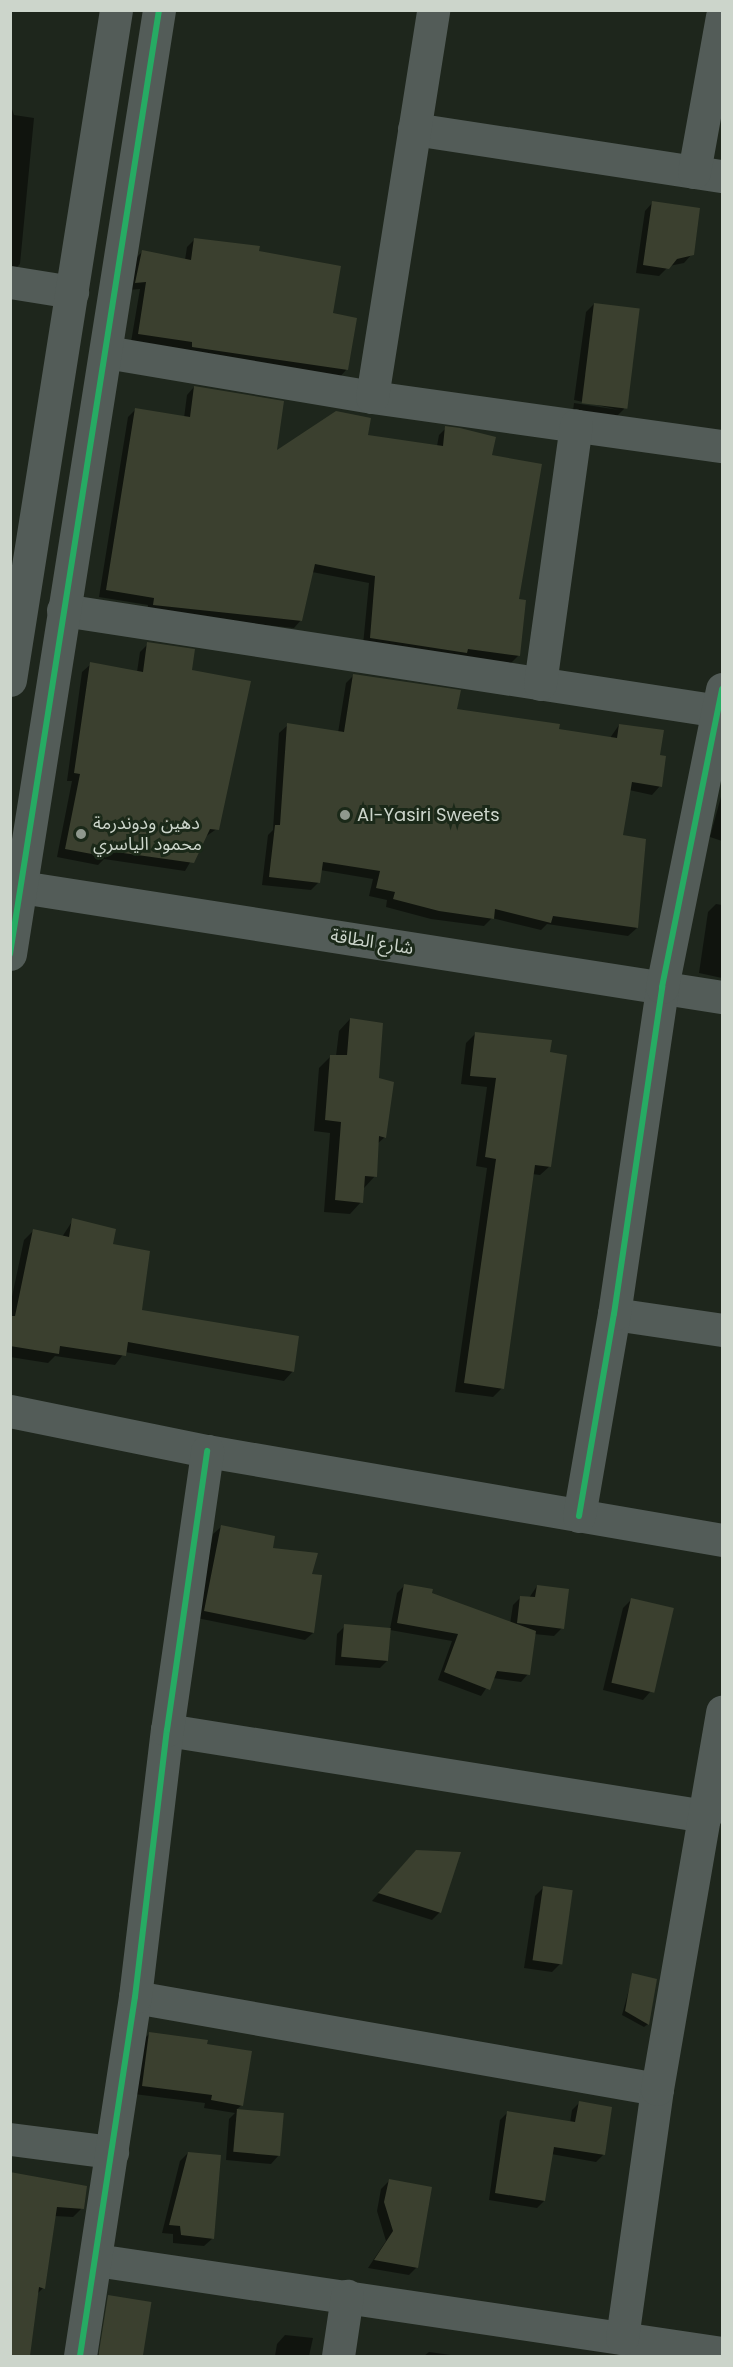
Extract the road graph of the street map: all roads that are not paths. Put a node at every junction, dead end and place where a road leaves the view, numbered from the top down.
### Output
1 (116, 10) edge
2 (159, 10) edge
3 (434, 10) edge
4 (723, 16) edge
5 (414, 129) junction
6 (708, 174) edge
7 (10, 282) edge
8 (72, 292) junction
9 (105, 352) junction
10 (372, 397) junction
11 (576, 425) junction
12 (723, 446) edge
13 (16, 603) edge
14 (63, 610) junction
15 (10, 680) edge
16 (540, 684) junction
17 (721, 700) edge
18 (21, 887) junction
19 (10, 954) edge
20 (662, 987) junction
21 (723, 997) edge
22 (614, 1314) junction
23 (723, 1330) edge
24 (10, 1411) edge
25 (207, 1451) junction
26 (579, 1516) junction
27 (723, 1540) edge
28 (723, 1712) edge
29 (166, 1730) junction
30 (705, 1816) junction
31 (135, 1996) junction
32 (657, 2089) junction
33 (10, 2139) edge
34 (112, 2152) junction
35 (96, 2260) junction
36 (347, 2296) junction
37 (622, 2338) junction
38 (723, 2353) edge
39 (80, 2356) edge
40 (339, 2356) edge

1 - 8 street
2 - 9 street
3 - 5 street
4 - 6 street
5 - 6 street
5 - 10 street
7 - 8 street
8 - 13 street
9 - 10 street
9 - 14 street
10 - 11 street
11 - 12 street
11 - 16 street
13 - 15 street
14 - 16 street
14 - 18 street
16 - 17 street
17 - 20 street
18 - 19 street
18 - 20 street, شارع الطاقة
20 - 21 street, شارع الطاقة
20 - 22 street
22 - 23 street
22 - 26 street
24 - 25 street
25 - 26 street
25 - 29 street
26 - 27 street
28 - 30 street
29 - 30 street
29 - 31 street
30 - 32 street
31 - 32 street
31 - 34 street
32 - 37 street
33 - 34 street
34 - 35 street
35 - 36 street
35 - 39 street
36 - 37 street
36 - 40 street
37 - 38 street

